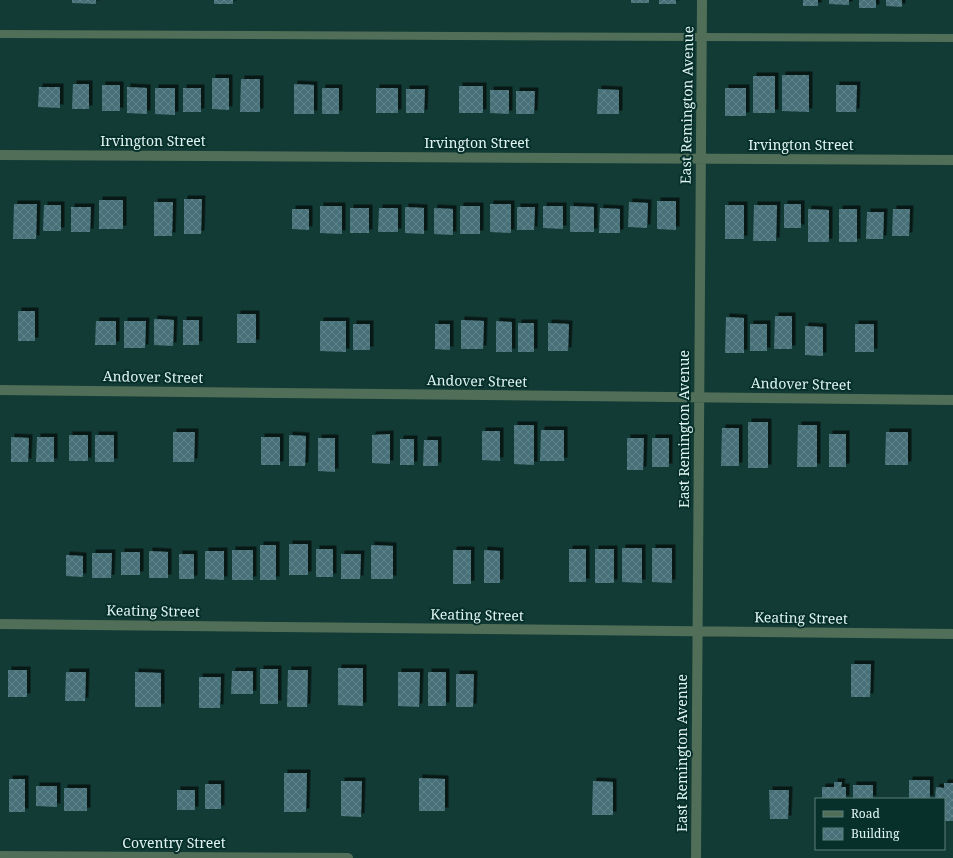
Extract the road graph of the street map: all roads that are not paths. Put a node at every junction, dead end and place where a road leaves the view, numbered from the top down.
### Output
1 (702, 0) edge
2 (0, 34) edge
3 (702, 37) junction
4 (953, 38) edge
5 (0, 154) edge
6 (700, 159) junction
7 (953, 160) edge
8 (0, 390) edge
9 (698, 397) junction
10 (953, 400) edge
11 (0, 624) edge
12 (697, 631) junction
13 (953, 634) edge
14 (0, 856) edge
15 (348, 858) edge
16 (696, 858) edge

1 - 3 street, East Remington Avenue
2 - 3 lane
3 - 4 lane
3 - 6 street, East Remington Avenue
5 - 6 street, Irvington Street
6 - 7 street, Irvington Street
6 - 9 street, East Remington Avenue
8 - 9 street, Andover Street
9 - 10 street, Andover Street
9 - 12 street, East Remington Avenue
11 - 12 street, Keating Street
12 - 13 street, Keating Street
12 - 16 street, East Remington Avenue
14 - 15 street, Coventry Street

